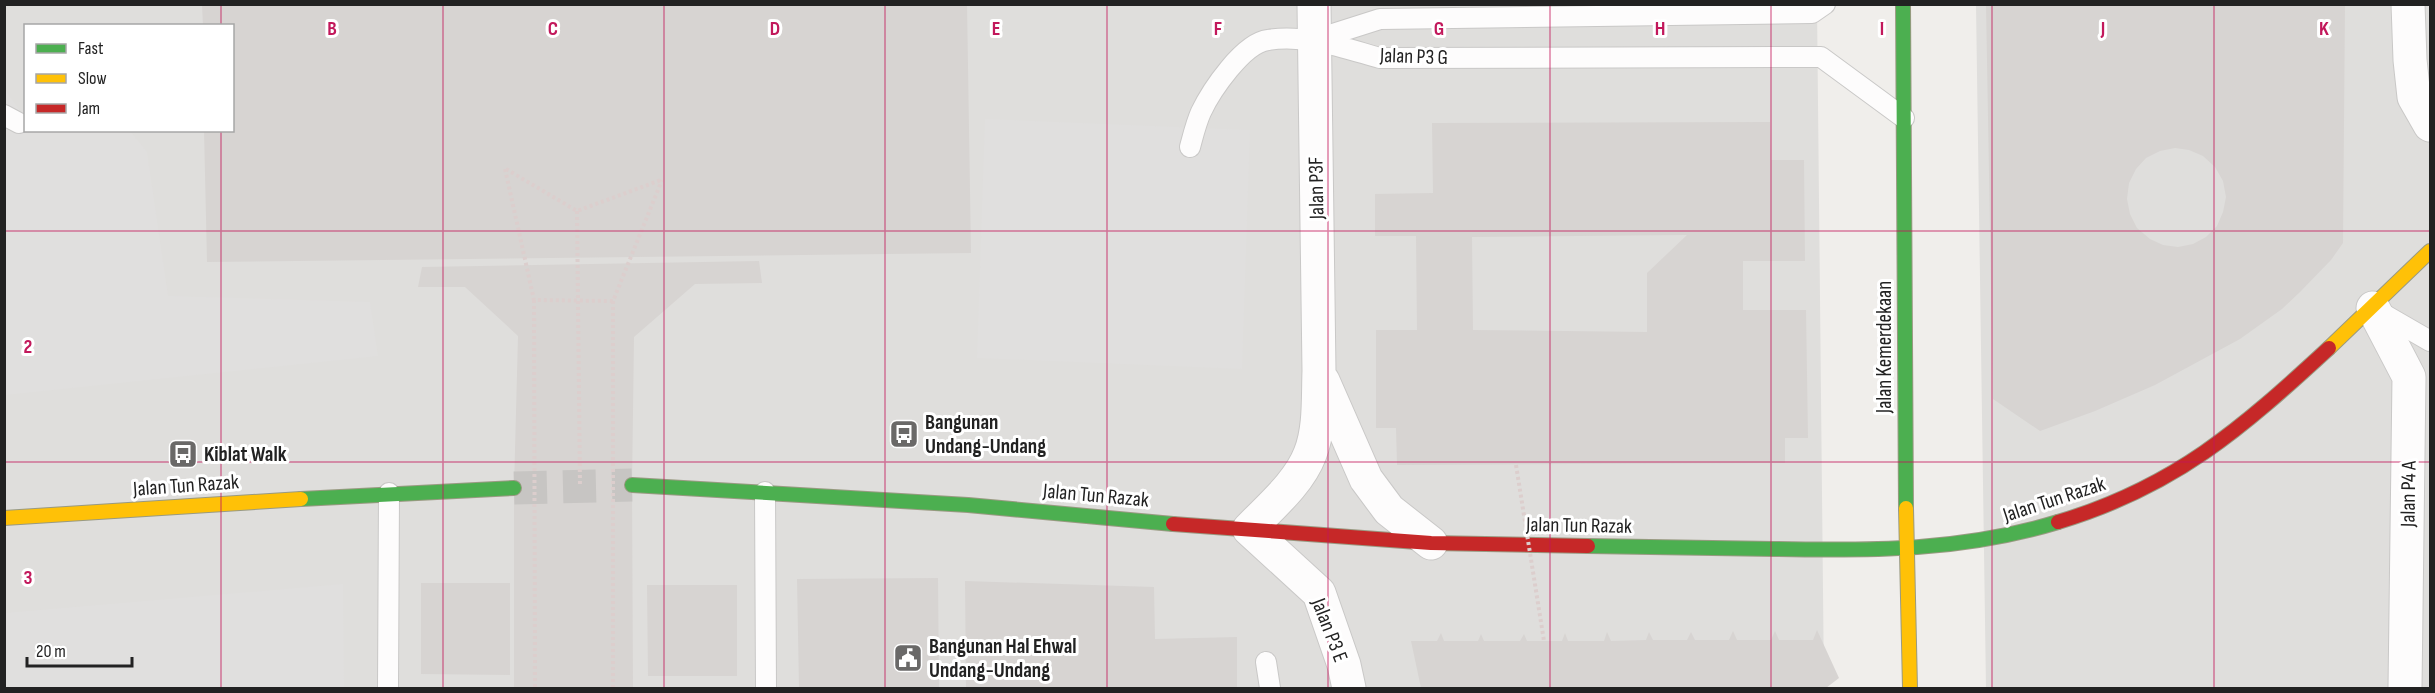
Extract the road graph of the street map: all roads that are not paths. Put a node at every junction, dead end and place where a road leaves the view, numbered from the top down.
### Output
1 (1314, 4) edge
2 (1825, 4) edge
3 (1903, 4) edge
4 (2408, 4) edge
5 (1673, 10) edge
6 (1386, 12) edge
7 (1314, 40) junction
8 (1904, 118) junction
9 (2430, 125) edge
10 (1190, 147) dead end
11 (2430, 251) edge
12 (2373, 308) junction
13 (2430, 341) edge
14 (1319, 371) junction
15 (632, 484) tunnel mouth
16 (514, 488) tunnel mouth
17 (765, 492) junction
18 (389, 493) junction
19 (4, 518) edge
20 (1249, 529) junction
21 (1431, 543) junction
22 (1906, 550) junction
23 (1266, 662) dead end
24 (388, 688) edge
25 (766, 688) edge
26 (1269, 688) edge
27 (1349, 688) edge
28 (1910, 688) edge
29 (2405, 688) edge

1 - 7 street, Jalan P3F
2 - 5 lane, Jalan P3 G
3 - 8 street, Jalan Kemerdekaan
4 - 9 street
5 - 6 lane, Jalan P3 G
6 - 7 lane, Jalan P3 G
7 - 8 lane, Jalan P3 G
7 - 10 lane
7 - 14 street, Jalan P3F
8 - 22 street, Jalan Kemerdekaan
11 - 12 street, Jalan Tun Razak
12 - 13 lane
12 - 22 street, Jalan Tun Razak
12 - 29 street, Jalan P4 A
14 - 20 street, Jalan P3F
14 - 21 street, Jalan P3F
15 - 17 street, Jalan Tun Razak
16 - 18 street, Jalan Tun Razak
17 - 20 street, Jalan Tun Razak
17 - 25 lane
18 - 19 street, Jalan Tun Razak
18 - 24 lane
20 - 21 street, Jalan Tun Razak
20 - 27 street, Jalan P3 E
21 - 22 street, Jalan Tun Razak
22 - 28 street, Jalan Kemerdekaan
23 - 26 lane

